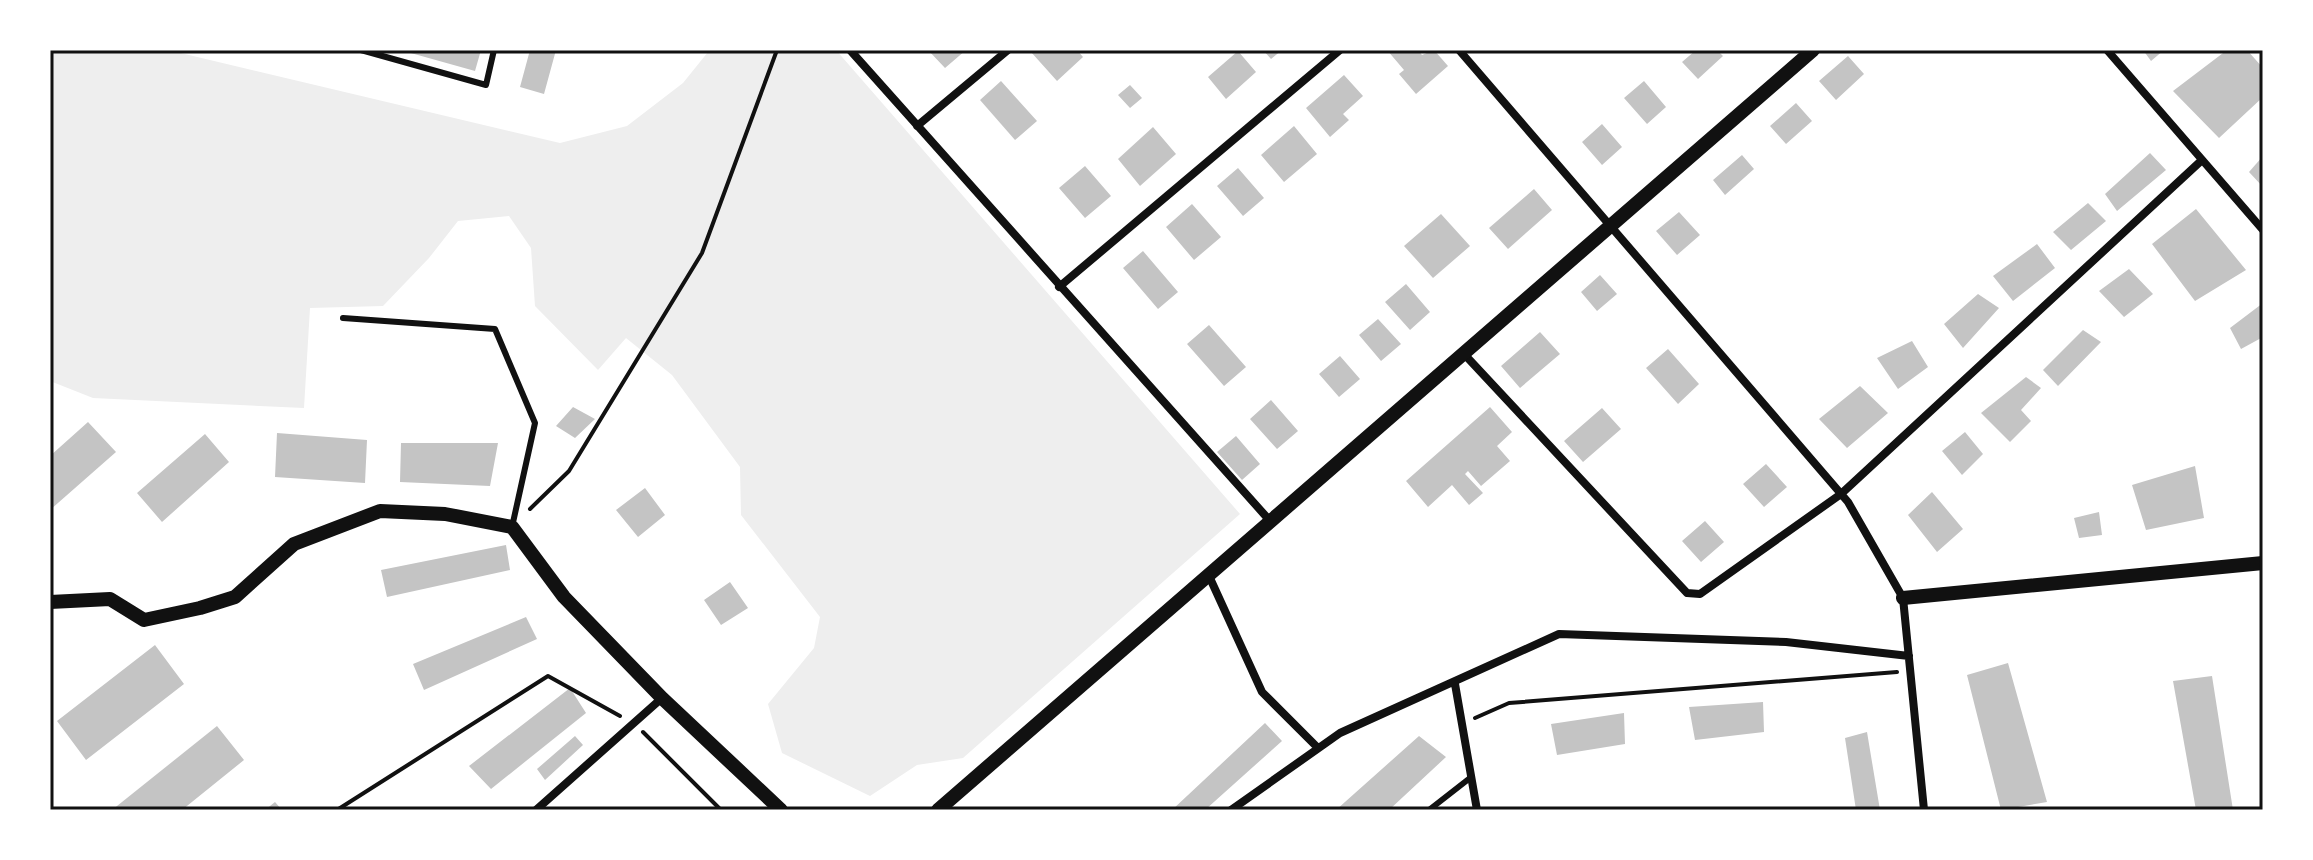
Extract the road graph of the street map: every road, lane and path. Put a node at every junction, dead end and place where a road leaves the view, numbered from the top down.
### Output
1 (361, 50) edge
2 (494, 50) edge
3 (777, 50) edge
4 (850, 50) edge
5 (1008, 50) edge
6 (1340, 50) edge
7 (1459, 50) edge
8 (1813, 50) edge
9 (2107, 50) edge
10 (917, 126) junction
11 (2202, 160) junction
12 (1612, 228) junction
13 (2263, 230) edge
14 (1059, 287) junction
15 (343, 318) dead end
16 (1465, 355) junction
17 (1841, 494) junction
18 (1271, 523) junction
19 (512, 527) junction
20 (2263, 563) edge
21 (1209, 576) junction
22 (1903, 598) junction
23 (50, 602) edge
24 (1909, 656) junction
25 (1911, 671) junction
26 (1455, 684) junction
27 (662, 698) junction
28 (634, 723) junction
29 (1461, 723) junction
30 (1318, 748) junction
31 (1470, 778) junction
32 (337, 810) edge
33 (536, 810) edge
34 (721, 810) edge
35 (781, 810) edge
36 (938, 810) edge
37 (1231, 810) edge
38 (1429, 810) edge
39 (1477, 810) edge
40 (1924, 810) edge

1 - 2 lane
3 - 19 path
4 - 10 street
5 - 10 street
6 - 14 street
7 - 12 street
8 - 12 street
9 - 11 street
10 - 14 street
11 - 13 street
11 - 17 street
12 - 16 street
12 - 17 street
14 - 18 street
15 - 19 lane
16 - 17 street
16 - 18 street
17 - 22 street
18 - 21 street
19 - 23 street
19 - 27 street
20 - 22 street
21 - 30 street
21 - 36 street
22 - 24 street
24 - 25 street
24 - 26 street
25 - 29 path
25 - 40 street
26 - 29 street
26 - 30 street
27 - 28 street
27 - 35 street
28 - 32 path
28 - 33 street
28 - 34 path
29 - 31 street
30 - 37 street
31 - 38 lane
31 - 39 street

